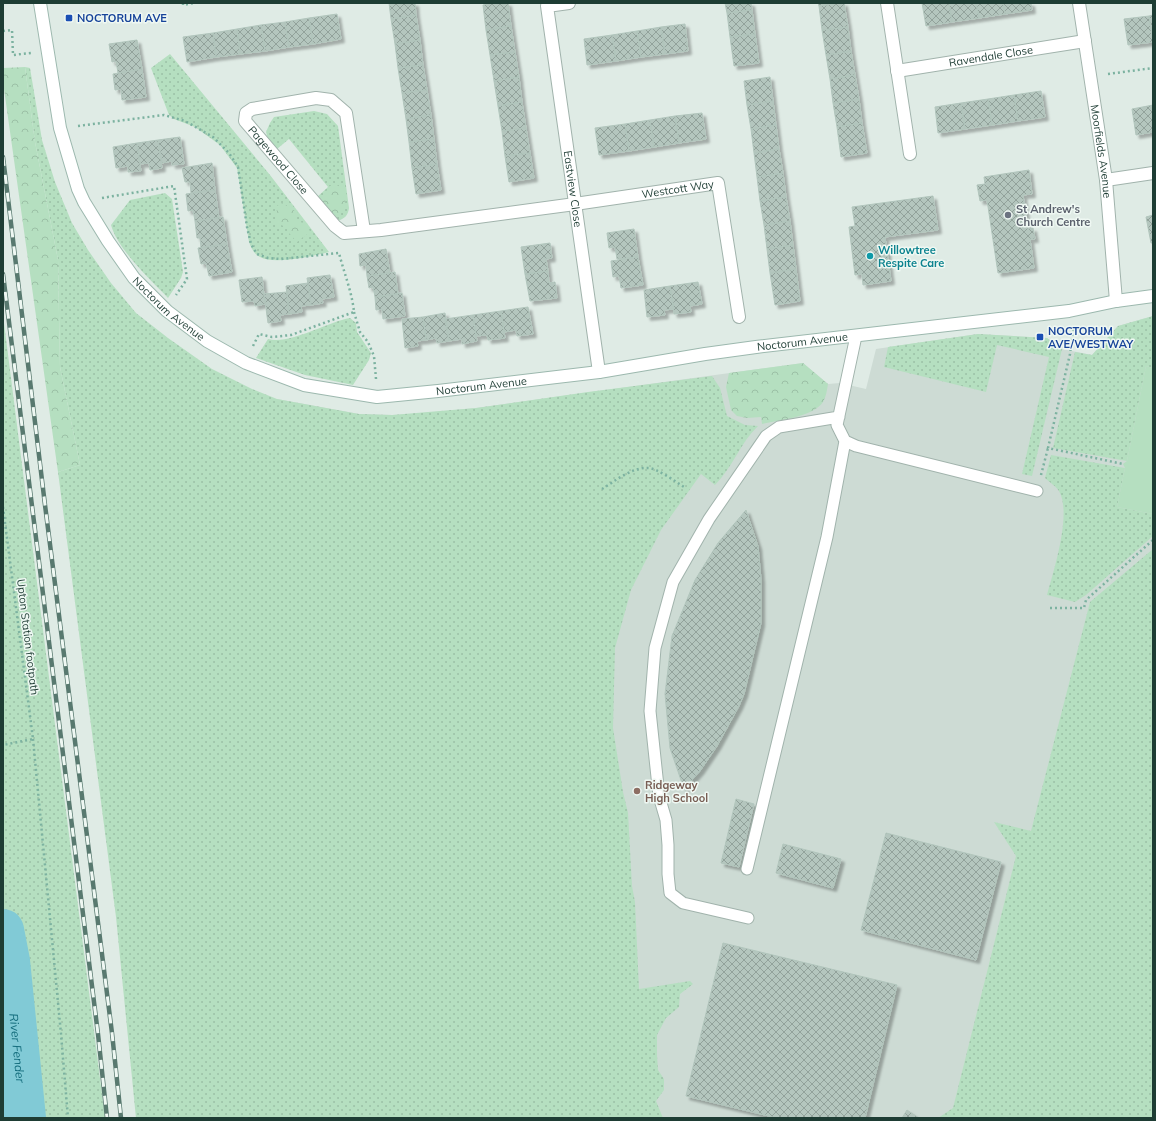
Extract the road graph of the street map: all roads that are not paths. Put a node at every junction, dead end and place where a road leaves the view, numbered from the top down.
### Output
1 (40, 3) edge
2 (569, 3) edge
3 (887, 3) edge
4 (1079, 3) edge
5 (546, 5) edge
6 (1085, 41) junction
7 (897, 71) junction
8 (910, 154) dead end
9 (1153, 173) edge
10 (1106, 180) junction
11 (575, 204) junction
12 (364, 231) junction
13 (1153, 296) edge
14 (1116, 301) junction
15 (739, 317) dead end
16 (856, 336) junction
17 (599, 372) junction
18 (839, 417) junction
19 (845, 441) junction
20 (1037, 491) road end
21 (747, 870) dead end
22 (748, 918) dead end

1 - 17 street, Noctorum Avenue
2 - 5 street, Eastview Close
3 - 7 street
4 - 6 street, Moorfields Avenue
5 - 11 street, Eastview Close
6 - 7 street, Ravendale Close
6 - 10 street, Moorfields Avenue
7 - 8 street
9 - 10 street
10 - 14 street, Moorfields Avenue
11 - 12 street
11 - 15 street, Westcott Way
11 - 17 street, Eastview Close
12 - 12 street, Pagewood Close
13 - 14 street, Noctorum Avenue
14 - 16 street, Noctorum Avenue
16 - 17 street, Noctorum Avenue
16 - 18 lane
18 - 19 lane
18 - 22 lane
19 - 20 lane
19 - 21 lane

